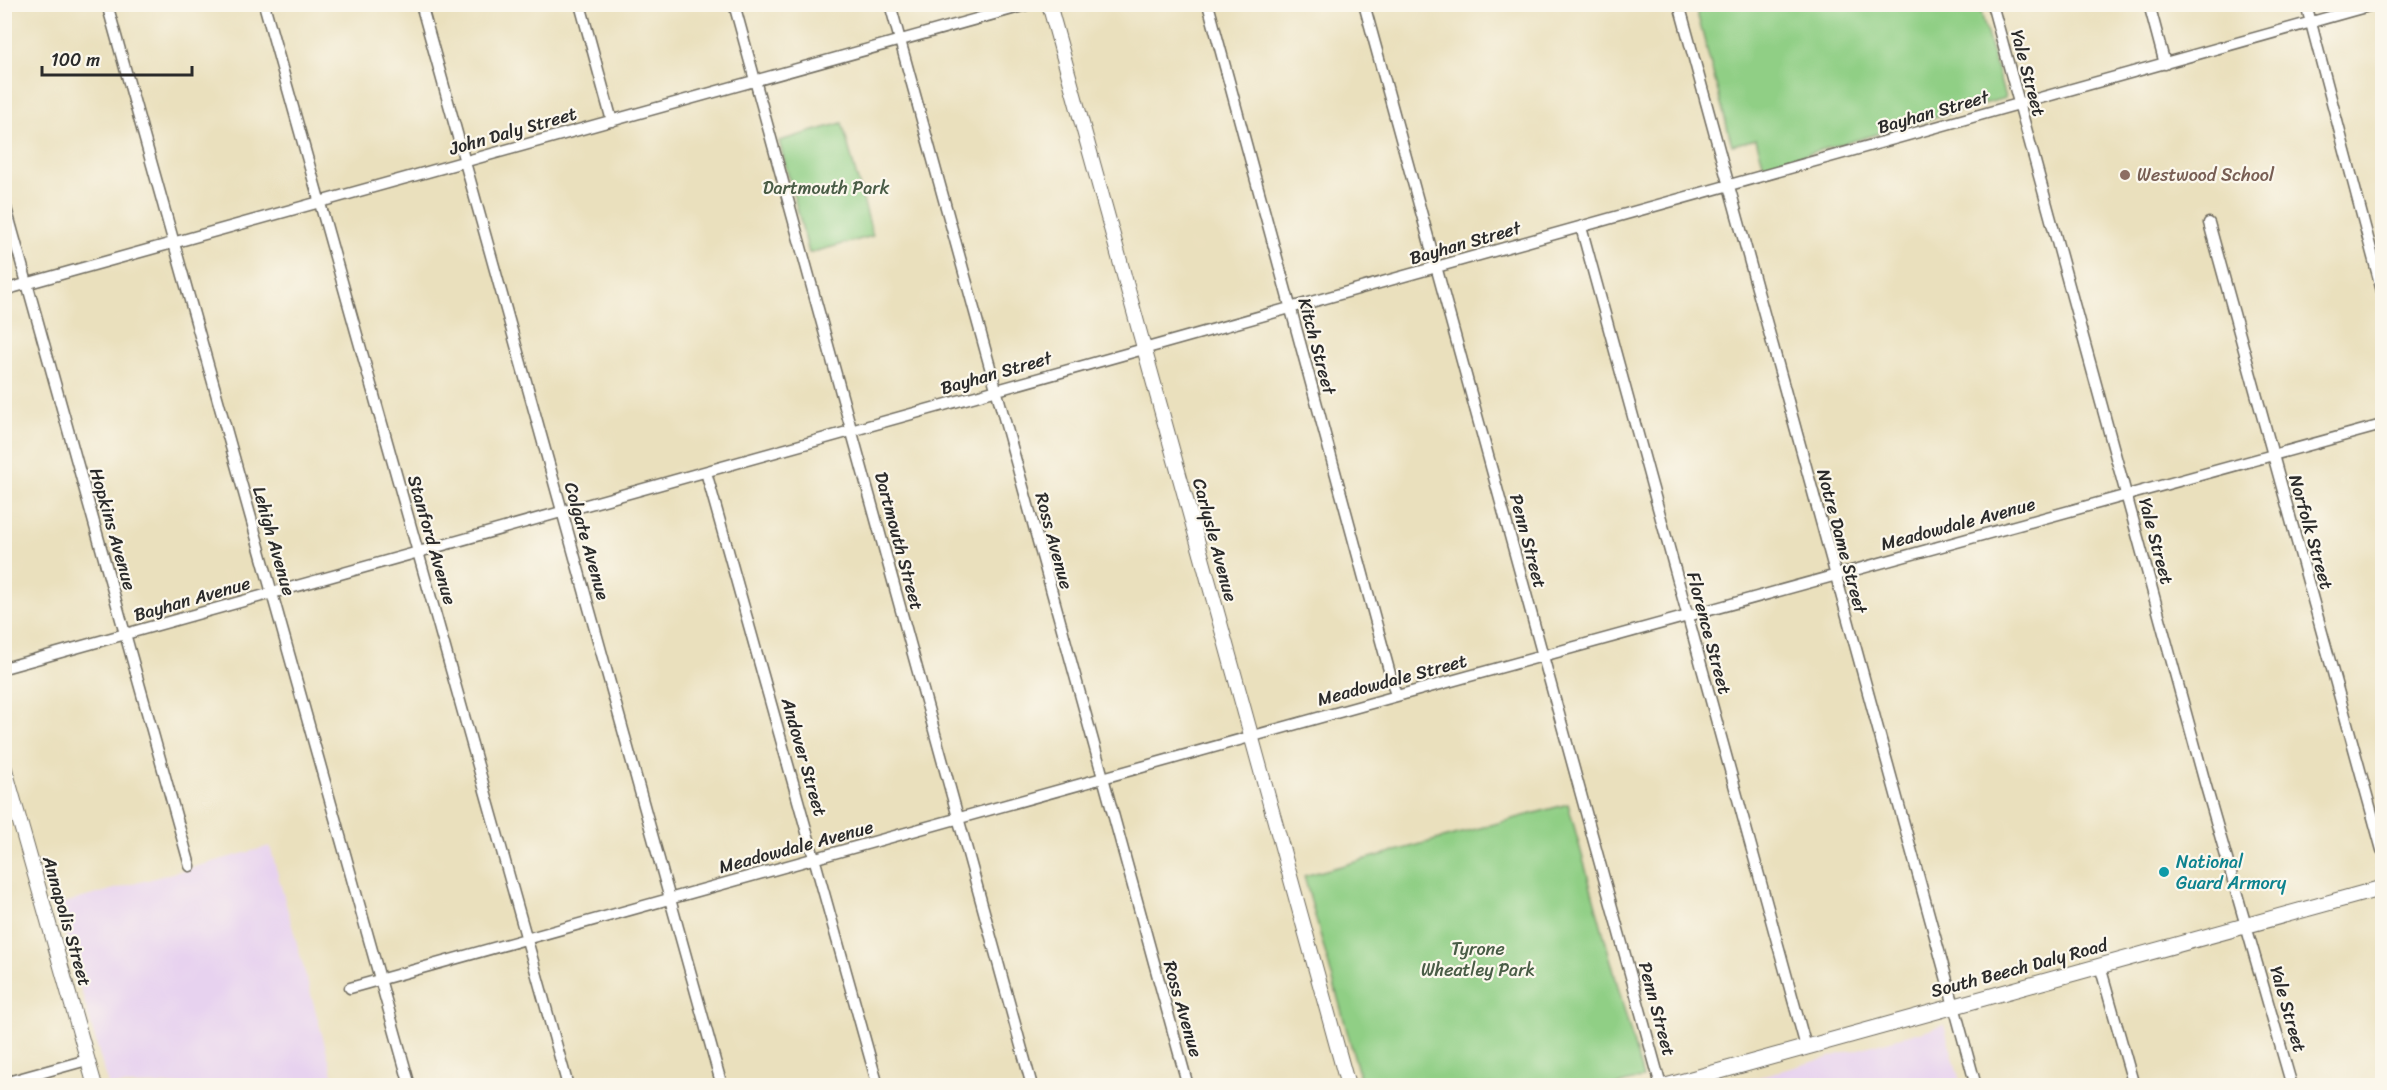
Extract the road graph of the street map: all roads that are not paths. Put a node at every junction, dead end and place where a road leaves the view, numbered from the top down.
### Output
1 (107, 4) edge
2 (264, 4) edge
3 (421, 4) edge
4 (580, 4) edge
5 (734, 4) edge
6 (890, 4) edge
7 (1030, 4) edge
8 (1048, 4) edge
9 (1208, 4) edge
10 (1364, 4) edge
11 (1679, 4) edge
12 (1992, 4) edge
13 (2149, 4) edge
14 (2306, 4) edge
15 (2376, 4) edge
16 (2310, 23) junction
17 (900, 41) junction
18 (2165, 64) junction
19 (755, 81) junction
20 (2019, 105) junction
21 (612, 121) junction
22 (465, 162) junction
23 (1728, 186) junction
24 (4, 201) edge
25 (319, 203) junction
26 (2209, 223) dead end
27 (1581, 227) junction
28 (174, 243) junction
29 (1436, 268) junction
30 (28, 284) junction
31 (4, 290) edge
32 (2382, 291) edge
33 (1290, 309) junction
34 (1144, 349) junction
35 (995, 390) junction
36 (2382, 425) edge
37 (851, 431) junction
38 (2272, 454) junction
39 (706, 472) junction
40 (2126, 496) junction
41 (562, 512) junction
42 (418, 552) junction
43 (1834, 575) junction
44 (272, 594) junction
45 (1688, 615) junction
46 (126, 634) junction
47 (1542, 656) junction
48 (4, 668) edge
49 (1396, 696) junction
50 (1251, 736) junction
51 (4, 766) edge
52 (1103, 779) junction
53 (958, 819) junction
54 (2382, 850) edge
55 (815, 859) junction
56 (190, 866) dead end
57 (2382, 888) edge
58 (670, 899) junction
59 (2246, 926) junction
60 (527, 939) junction
61 (2100, 966) junction
62 (381, 980) junction
63 (350, 988) dead end
64 (1953, 1006) junction
65 (1806, 1047) junction
66 (87, 1060) junction
67 (4, 1083) edge
68 (95, 1086) edge
69 (410, 1086) edge
70 (568, 1086) edge
71 (722, 1086) edge
72 (878, 1086) edge
73 (1032, 1086) edge
74 (1188, 1086) edge
75 (1348, 1086) edge
76 (1660, 1086) edge
77 (1666, 1086) edge
78 (1976, 1086) edge
79 (2134, 1086) edge
80 (2292, 1086) edge

1 - 28 street, Lehigh Avenue
2 - 25 street, Stanford Avenue
3 - 22 street, Colgate Avenue
4 - 21 street
5 - 19 street, Dartmouth Street
6 - 17 street, Ross Avenue
7 - 17 street, John Daly Street
8 - 34 street, Carlysle Avenue
9 - 33 street, Kitch Street
10 - 29 street, Penn Street
11 - 23 street, Notre Dame Street
12 - 20 street, Yale Street
13 - 18 street
14 - 16 street
15 - 16 street, Bayhan Street
16 - 18 street, Bayhan Street
16 - 32 street
17 - 19 street, John Daly Street
17 - 35 street, Ross Avenue
18 - 20 street, Bayhan Street
19 - 21 street, John Daly Street
19 - 37 street, Dartmouth Street
20 - 23 street, Bayhan Street
20 - 40 street, Yale Street
21 - 22 street, John Daly Street
22 - 25 street, John Daly Street
22 - 41 street, Colgate Avenue
23 - 27 street, Bayhan Street
23 - 43 street, Notre Dame Street
24 - 30 street, Hopkins Avenue
25 - 28 street, John Daly Street
25 - 42 street, Stanford Avenue
26 - 38 street, Norfolk Street
27 - 29 street, Bayhan Street
27 - 45 street, Florence Street
28 - 30 street, John Daly Street
28 - 44 street, Lehigh Avenue
29 - 33 street, Bayhan Street
29 - 47 street, Penn Street
30 - 31 street, John Daly Street
30 - 46 street, Hopkins Avenue
33 - 34 street, Bayhan Street
33 - 49 street, Kitch Street
34 - 35 street, Bayhan Street
34 - 50 street, Carlysle Avenue
35 - 37 street, Bayhan Street
35 - 52 street, Ross Avenue
36 - 38 street, Meadowdale Avenue
37 - 39 street, Bayhan Street
37 - 53 street, Dartmouth Street
38 - 40 street, Meadowdale Avenue
38 - 54 street, Norfolk Street
39 - 41 street, Bayhan Street
39 - 55 street, Andover Street
40 - 43 street, Meadowdale Avenue
40 - 59 street, Yale Street
41 - 42 street, Bayhan Avenue
41 - 58 street, Colgate Avenue
42 - 44 street, Bayhan Avenue
42 - 60 street, Stanford Avenue
43 - 45 street, Meadowdale Avenue
43 - 64 street, Notre Dame Street
44 - 46 street, Bayhan Avenue
44 - 62 street, Lehigh Avenue
45 - 47 street, Meadowdale Avenue
45 - 65 street, Florence Street
46 - 48 street, Bayhan Avenue
46 - 56 street, Hopkins Avenue
47 - 49 street, Meadowdale Street
47 - 76 street, Penn Street
49 - 50 street, Meadowdale Street
50 - 52 street, Meadowdale Avenue
50 - 75 street, Carlysle Avenue
51 - 66 street, Annapolis Street
52 - 53 street, Meadowdale Avenue
52 - 74 street, Ross Avenue
53 - 55 street, Meadowdale Avenue
53 - 73 street, Dartmouth Street
55 - 58 street, Meadowdale Avenue
55 - 72 street, Andover Street
57 - 59 main road, South Beech Daly Road
58 - 60 street, Meadowdale Avenue
58 - 71 street, Colgate Avenue
59 - 61 main road, South Beech Daly Road
59 - 80 street, Yale Street
60 - 62 street, Meadowdale Avenue
60 - 70 street, Stanford Avenue
61 - 64 main road, South Beech Daly Road
61 - 79 street
62 - 63 street, Meadowdale Avenue
62 - 69 street, Lehigh Avenue
64 - 65 main road, South Beech Daly Road
64 - 78 street, Notre Dame Street
65 - 77 main road, South Beech Daly Road
66 - 67 street
66 - 68 street, Annapolis Street

